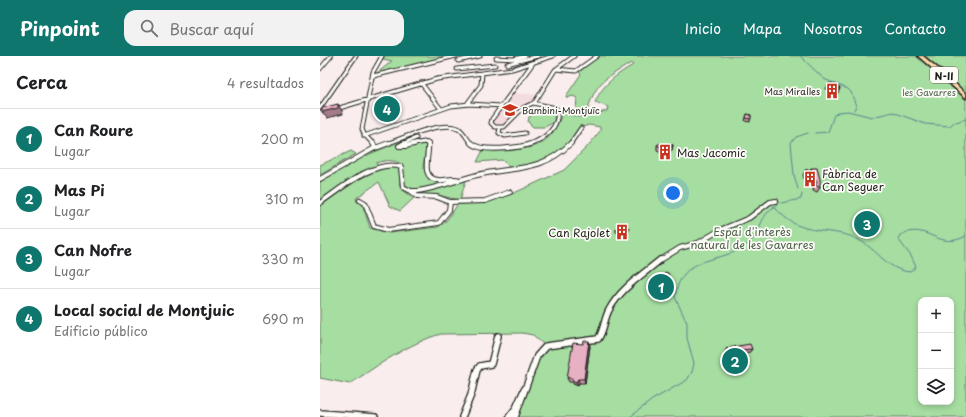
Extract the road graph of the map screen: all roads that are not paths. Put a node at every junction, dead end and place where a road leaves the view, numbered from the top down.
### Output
1 (331, 56) edge
2 (356, 56) edge
3 (382, 56) edge
4 (456, 56) edge
5 (480, 56) edge
6 (525, 56) edge
7 (538, 56) edge
8 (553, 56) edge
9 (574, 56) edge
10 (597, 56) edge
11 (920, 56) edge
12 (496, 57) edge
13 (514, 59) junction
14 (458, 61) junction
15 (533, 63) junction
16 (507, 64) dead end
17 (514, 64) junction
18 (495, 65) junction
19 (320, 69) edge
20 (457, 69) junction
21 (556, 69) junction
22 (495, 71) junction
23 (482, 73) junction
24 (373, 76) junction
25 (456, 76) junction
26 (421, 84) junction
27 (966, 97) edge
28 (368, 100) junction
29 (533, 103) junction
30 (467, 104) junction
31 (501, 106) junction
32 (441, 109) junction
33 (320, 110) edge
34 (331, 110) edge
35 (325, 111) edge
36 (500, 128) junction
37 (581, 128) dead end
38 (525, 133) dead end
39 (417, 135) junction
40 (364, 136) junction
41 (375, 147) junction
42 (320, 179) edge
43 (460, 180) junction
44 (411, 191) junction
45 (510, 192) dead end
46 (360, 200) dead end
47 (776, 201) dead end
48 (450, 202) junction
49 (320, 203) edge
50 (498, 336) dead end
51 (528, 385) junction
52 (320, 413) edge
53 (375, 417) edge
54 (462, 417) edge
55 (509, 417) edge
56 (515, 417) edge

1 - 19 street
2 - 33 street
3 - 24 street
4 - 14 street
4 - 24 street
5 - 14 street
6 - 13 street
7 - 17 street
8 - 15 street
9 - 21 street
10 - 21 street
11 - 27 highway, N-II
12 - 13 street
12 - 18 street
13 - 17 street
14 - 20 street
15 - 22 street
15 - 31 street
16 - 17 street
18 - 20 street
18 - 22 street
20 - 25 street
21 - 29 street
22 - 23 street
23 - 25 street
23 - 30 street
24 - 28 street
25 - 26 street
26 - 28 street
26 - 32 street
28 - 34 street
28 - 40 street
29 - 36 street
29 - 39 street
30 - 31 street
30 - 32 street
31 - 36 street
32 - 40 street
33 - 35 street
36 - 38 street
37 - 43 street
39 - 41 street
39 - 43 street
40 - 41 street
41 - 42 street
43 - 44 street
44 - 48 street
44 - 49 street
45 - 48 street
46 - 48 street
47 - 51 street
50 - 54 street
51 - 55 street
51 - 56 street
52 - 53 street

